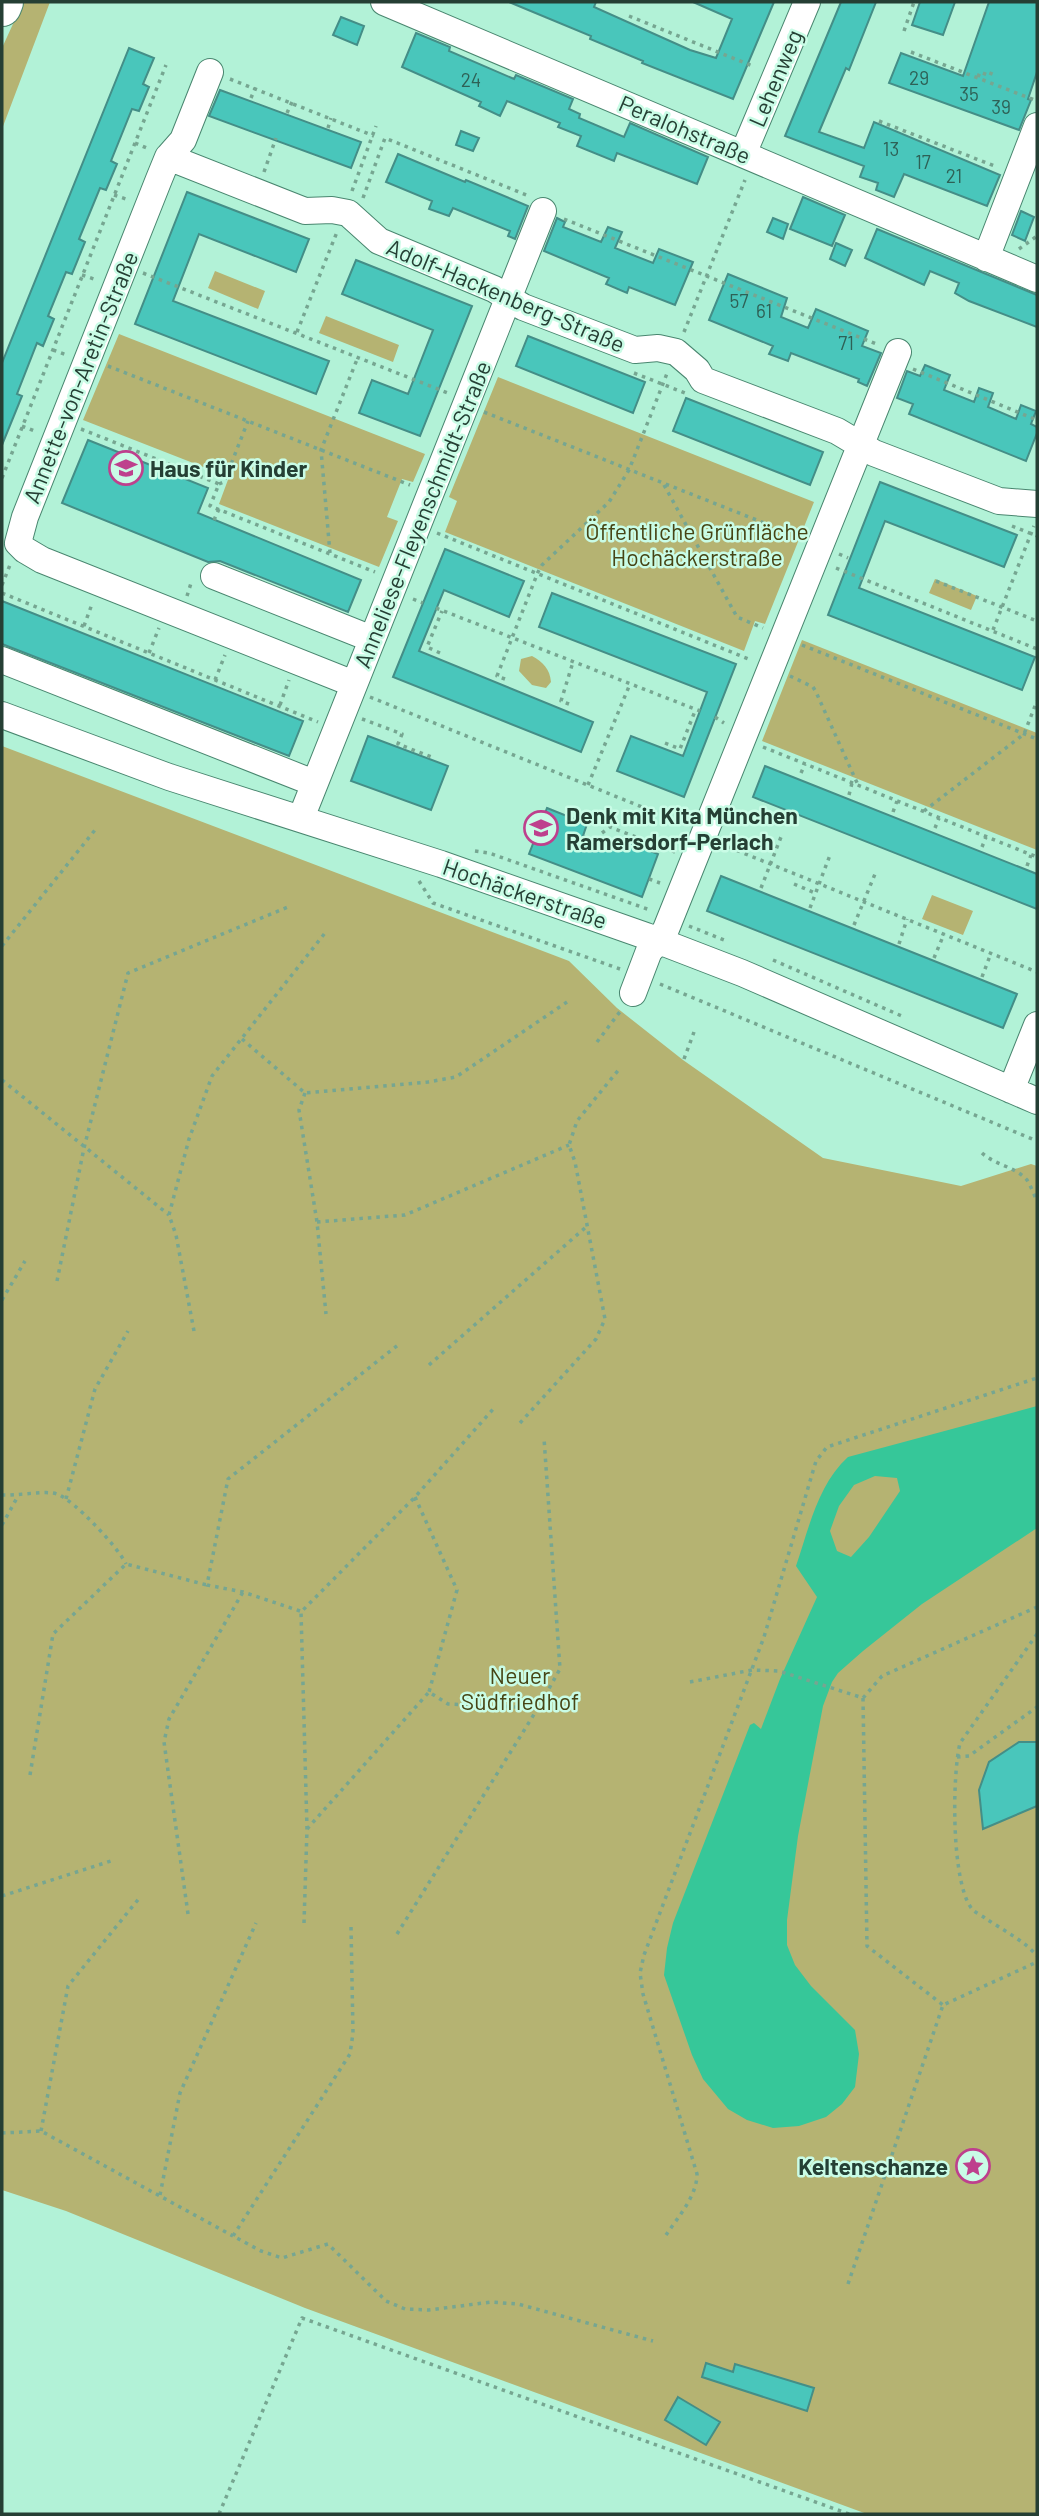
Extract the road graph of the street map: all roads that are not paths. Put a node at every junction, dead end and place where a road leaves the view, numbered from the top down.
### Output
1 (4, 2) edge
2 (384, 2) edge
3 (807, 2) edge
4 (2, 7) edge
5 (210, 72) road end
6 (1037, 126) edge
7 (748, 156) junction
8 (168, 157) junction
9 (543, 211) road end
10 (986, 258) junction
11 (1037, 279) edge
12 (509, 296) junction
13 (896, 357) road end
14 (860, 444) junction
15 (1036, 514) edge
16 (205, 573) road end
17 (372, 639) junction
18 (2, 660) edge
19 (354, 684) junction
20 (2, 715) edge
21 (314, 783) junction
22 (301, 818) junction
23 (659, 941) junction
24 (632, 993) road end
25 (1037, 1025) edge
26 (1011, 1090) junction
27 (1037, 1101) edge

1 - 4 highway
2 - 7 street, Peralohstraße
3 - 7 street, Lehenweg
5 - 8 street, Annette-von-Aretin-Straße
6 - 10 street
7 - 10 street, Peralohstraße
8 - 12 street, Adolf-Hackenberg-Straße
8 - 19 street, Annette-von-Aretin-Straße
9 - 12 street, Anneliese-Fleyenschmidt-Straße
10 - 11 street, Peralohstraße
12 - 14 street, Adolf-Hackenberg-Straße
12 - 17 street, Anneliese-Fleyenschmidt-Straße
13 - 14 street
14 - 15 street
14 - 23 street
16 - 17 street
17 - 19 street, Anneliese-Fleyenschmidt-Straße
18 - 21 street
19 - 21 street, Anneliese-Fleyenschmidt-Straße
20 - 22 street, Hochäckerstraße
21 - 22 street, Anneliese-Fleyenschmidt-Straße
22 - 23 street, Hochäckerstraße
23 - 24 street
23 - 26 street, Hochäckerstraße
25 - 26 street
26 - 27 street, Hochäckerstraße

